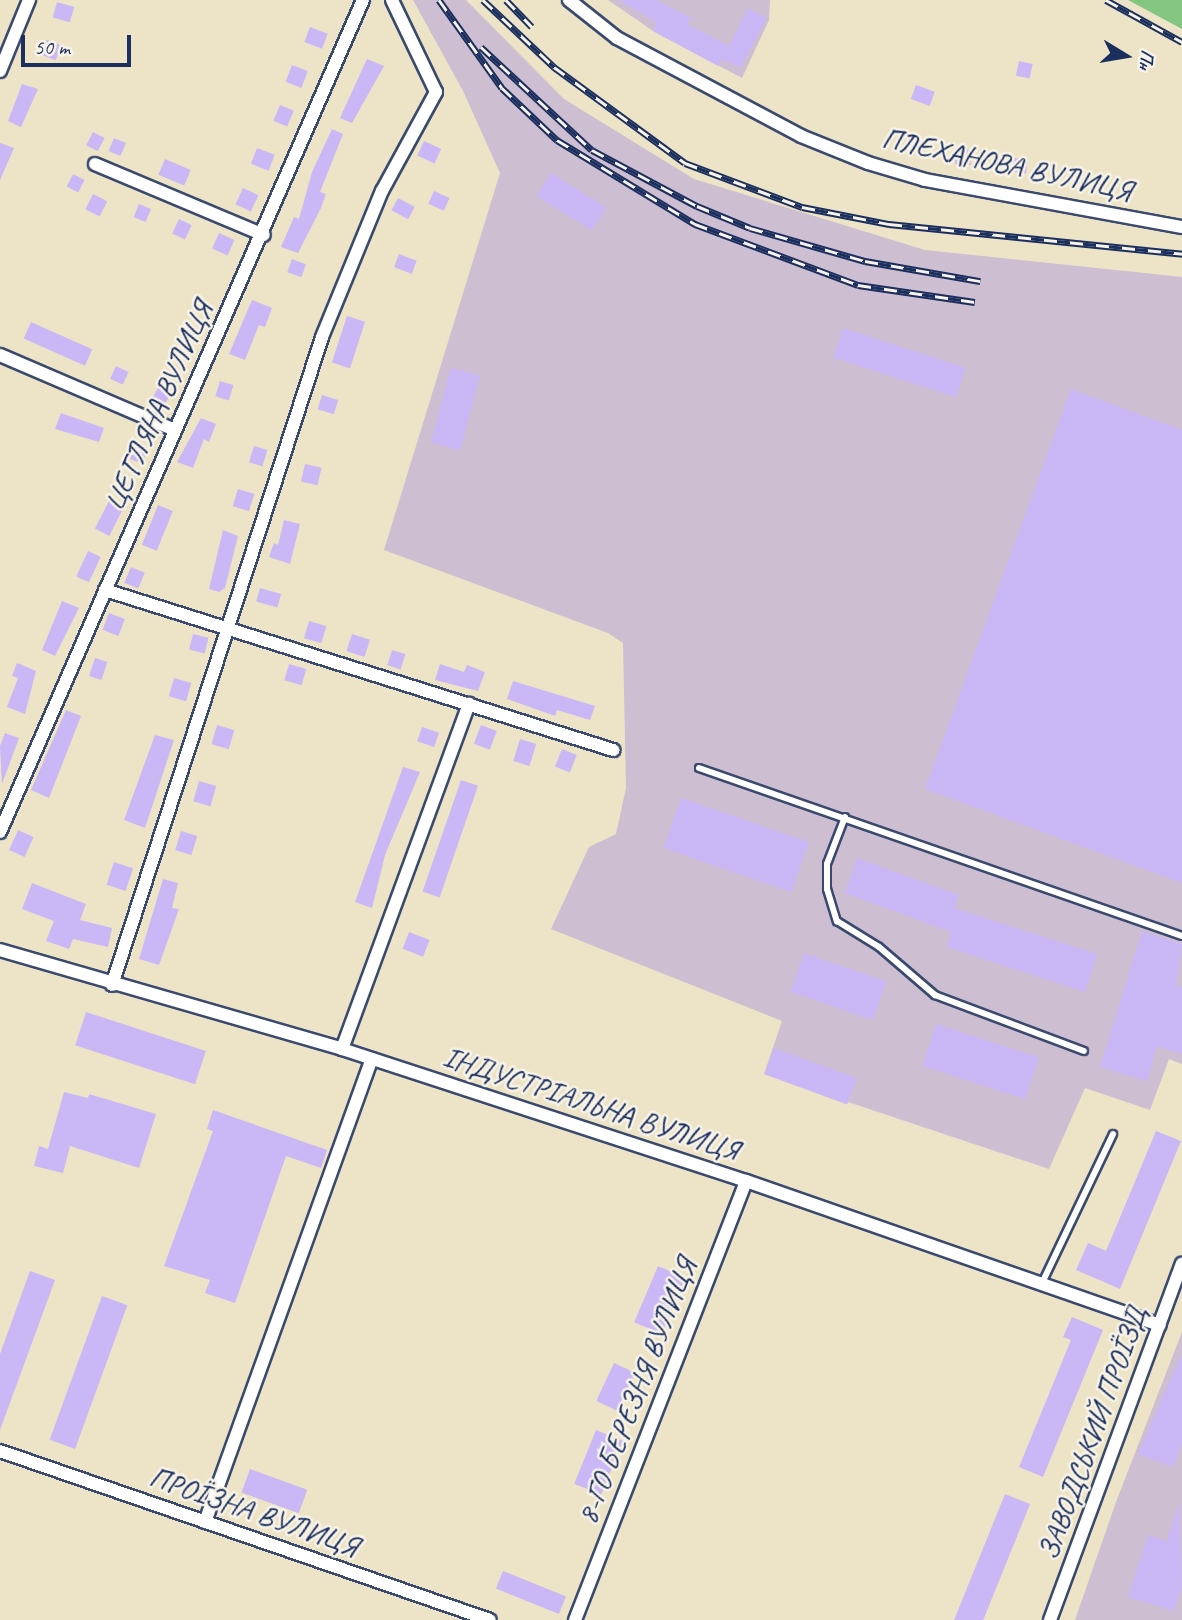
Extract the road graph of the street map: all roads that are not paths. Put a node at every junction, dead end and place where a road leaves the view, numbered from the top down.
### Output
1 (29, 0) edge
2 (363, 0) edge
3 (392, 0) edge
4 (569, 0) edge
5 (0, 71) edge
6 (95, 164) dead end
7 (1182, 227) edge
8 (264, 235) junction
9 (0, 355) edge
10 (175, 430) junction
11 (105, 590) junction
12 (227, 632) junction
13 (469, 704) junction
14 (613, 750) dead end
15 (699, 768) dead end
16 (845, 817) junction
17 (0, 832) edge
18 (1182, 936) edge
19 (0, 950) edge
20 (112, 985) junction
21 (342, 1049) junction
22 (1084, 1051) dead end
23 (372, 1059) junction
24 (1113, 1134) dead end
25 (746, 1181) junction
26 (1182, 1264) edge
27 (1042, 1283) junction
28 (1160, 1325) junction
29 (0, 1451) edge
30 (205, 1522) junction
31 (490, 1620) edge
32 (575, 1620) edge
33 (1050, 1620) edge

1 - 5 street
2 - 8 street, ЦЕГЛЯНА ВУЛИЦЯ
3 - 12 street
4 - 7 street, ПЛЕХАНОВА ВУЛИЦЯ
6 - 8 street
8 - 10 street, ЦЕГЛЯНА ВУЛИЦЯ
9 - 10 street
10 - 11 street, ЦЕГЛЯНА ВУЛИЦЯ
11 - 12 street
11 - 17 street, ЦЕГЛЯНА ВУЛИЦЯ
12 - 13 street
12 - 20 street
13 - 14 street
13 - 21 street
15 - 16 lane
16 - 18 lane
16 - 22 lane
19 - 20 street, ІНДУСТРІАЛЬНА ВУЛИЦЯ
20 - 21 street, ІНДУСТРІАЛЬНА ВУЛИЦЯ
21 - 23 street, ІНДУСТРІАЛЬНА ВУЛИЦЯ
23 - 25 street, ІНДУСТРІАЛЬНА ВУЛИЦЯ
23 - 30 street
24 - 27 lane
25 - 27 street, ІНДУСТРІАЛЬНА ВУЛИЦЯ
25 - 32 street, 8-ГО БЕРЕЗНЯ ВУЛИЦЯ
26 - 28 street, ЗАВОДСЬКИЙ ПРОЇЗД
27 - 28 street, ІНДУСТРІАЛЬНА ВУЛИЦЯ
28 - 33 street, ЗАВОДСЬКИЙ ПРОЇЗД
29 - 30 street, ПРОЇЗНА ВУЛИЦЯ
30 - 31 street, ПРОЇЗНА ВУЛИЦЯ

